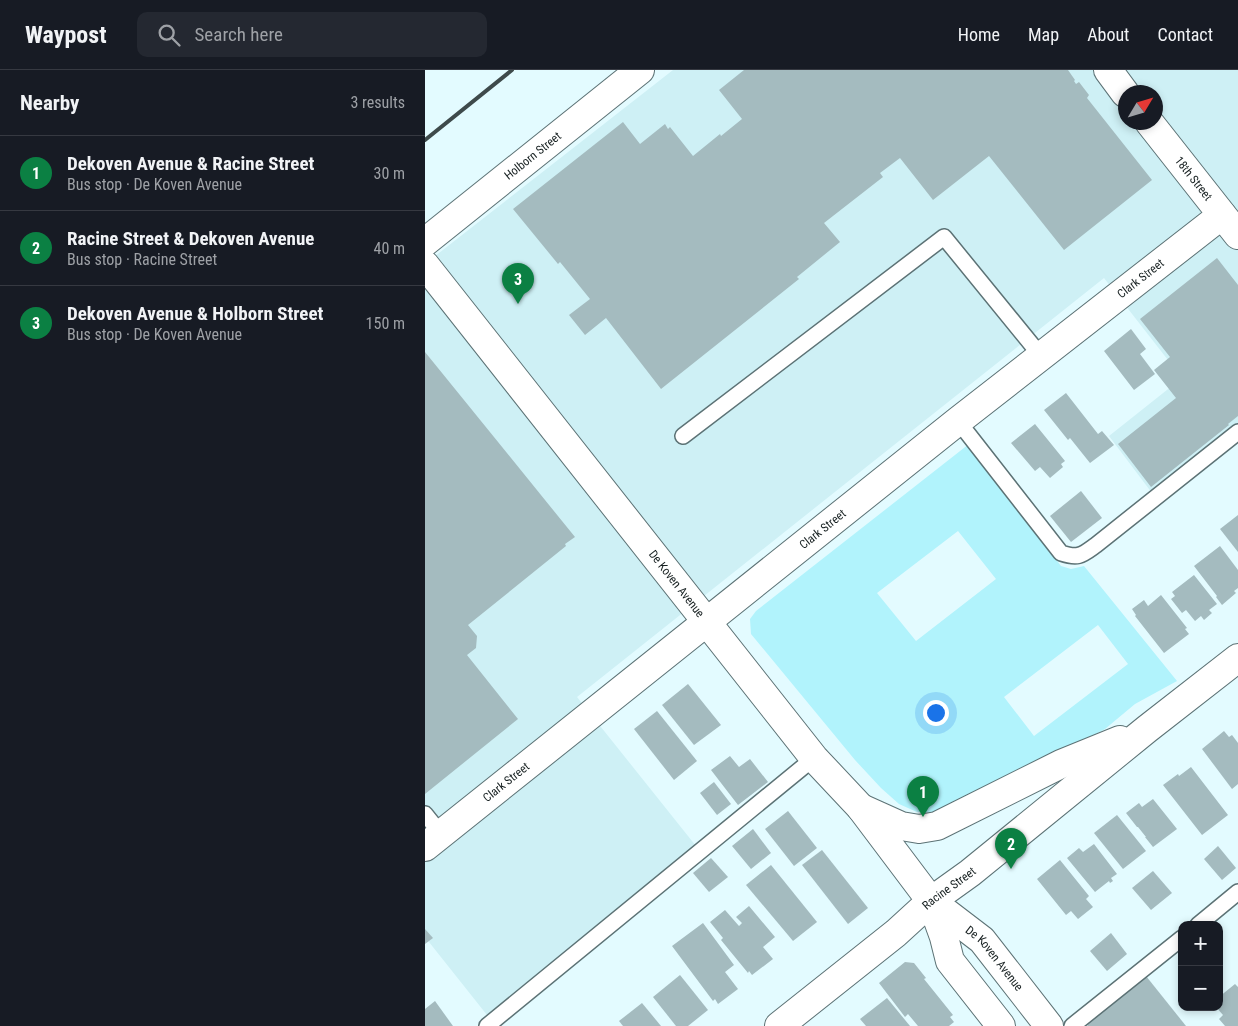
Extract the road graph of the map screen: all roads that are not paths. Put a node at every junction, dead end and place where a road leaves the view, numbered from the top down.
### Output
1 (640, 70) edge
2 (1108, 70) edge
3 (1120, 85) edge
4 (1155, 130) edge
5 (1230, 225) edge
6 (425, 242) edge
7 (425, 265) edge
8 (1041, 356) junction
9 (959, 421) junction
10 (1238, 432) edge
11 (683, 436) dead end
12 (708, 622) junction
13 (1238, 658) edge
14 (1147, 729) junction
15 (814, 758) junction
16 (861, 808) junction
17 (430, 832) edge
18 (1238, 892) edge
19 (931, 902) junction
20 (1203, 921) edge
21 (1178, 941) edge
22 (487, 1026) edge
23 (779, 1026) edge
24 (1001, 1026) edge
25 (1049, 1026) edge
26 (1072, 1026) edge

1 - 6 street, Holborn Street
2 - 3 street
4 - 5 street, 18th Street
5 - 8 street, Clark Street
7 - 12 street, De Koven Avenue
8 - 9 street, Clark Street
8 - 11 lane
9 - 10 lane
9 - 12 street, Clark Street
12 - 15 street, De Koven Avenue
12 - 17 street, Clark Street
13 - 14 street, Racine Street
14 - 16 street
14 - 19 street, Racine Street
15 - 16 street, De Koven Avenue
15 - 22 lane
16 - 19 street, De Koven Avenue
18 - 20 lane
19 - 23 street, Racine Street
19 - 24 street, De Koven Avenue
19 - 25 street, De Koven Avenue
21 - 26 lane

